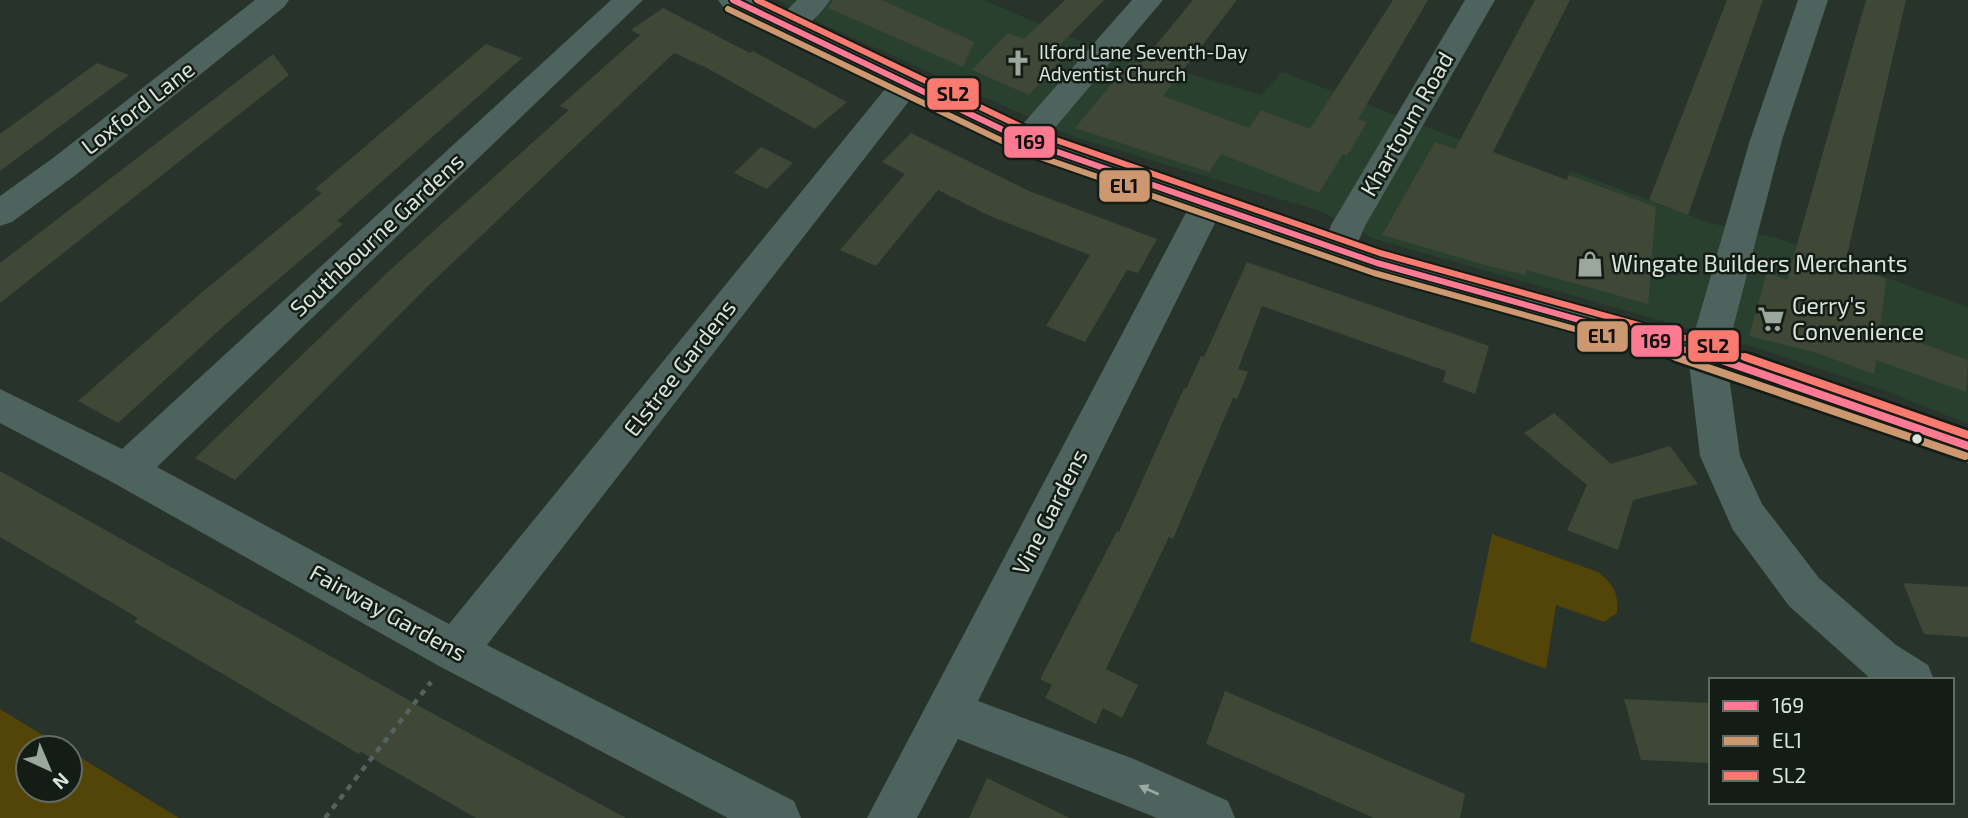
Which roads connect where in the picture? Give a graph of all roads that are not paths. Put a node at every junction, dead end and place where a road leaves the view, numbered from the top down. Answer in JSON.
{"nodes":[{"id":1,"x":272,"y":0,"type":"edge"},
{"id":2,"x":628,"y":0,"type":"edge"},
{"id":3,"x":733,"y":0,"type":"edge"},
{"id":4,"x":815,"y":0,"type":"edge"},
{"id":5,"x":1148,"y":0,"type":"edge"},
{"id":6,"x":1480,"y":0,"type":"edge"},
{"id":7,"x":1814,"y":0,"type":"edge"},
{"id":8,"x":786,"y":26,"type":"junction"},
{"id":9,"x":905,"y":85,"type":"junction"},
{"id":10,"x":1026,"y":141,"type":"junction"},
{"id":11,"x":1207,"y":205,"type":"junction"},
{"id":12,"x":0,"y":213,"type":"edge"},
{"id":13,"x":1339,"y":250,"type":"junction"},
{"id":14,"x":1707,"y":355,"type":"junction"},
{"id":15,"x":0,"y":405,"type":"edge"},
{"id":16,"x":1968,"y":446,"type":"edge"},
{"id":17,"x":125,"y":470,"type":"junction"},
{"id":18,"x":455,"y":651,"type":"junction"},
{"id":19,"x":1909,"y":678,"type":"edge"},
{"id":20,"x":948,"y":712,"type":"junction"},
{"id":21,"x":777,"y":818,"type":"edge"},
{"id":22,"x":891,"y":818,"type":"edge"},
{"id":23,"x":1211,"y":818,"type":"edge"}],
"edges":[{"from":1,"to":12,"type":"street","name":"Loxford Lane"},
{"from":2,"to":17,"type":"street","name":"Southbourne Gardens"},
{"from":3,"to":8,"type":"main road"},
{"from":4,"to":8,"type":"street"},
{"from":5,"to":10,"type":"street"},
{"from":6,"to":13,"type":"street","name":"Khartoum Road"},
{"from":7,"to":14,"type":"street"},
{"from":8,"to":9,"type":"main road"},
{"from":9,"to":10,"type":"main road"},
{"from":9,"to":18,"type":"street","name":"Elstree Gardens"},
{"from":10,"to":11,"type":"main road"},
{"from":11,"to":13,"type":"main road"},
{"from":11,"to":20,"type":"street","name":"Vine Gardens"},
{"from":13,"to":14,"type":"main road"},
{"from":14,"to":16,"type":"main road"},
{"from":14,"to":19,"type":"street"},
{"from":15,"to":17,"type":"street","name":"Fairway Gardens"},
{"from":17,"to":18,"type":"street","name":"Fairway Gardens"},
{"from":18,"to":21,"type":"street","name":"Fairway Gardens"},
{"from":20,"to":22,"type":"street","name":"Vine Gardens"},
{"from":23,"to":20,"type":"street","one_way":true}]}
